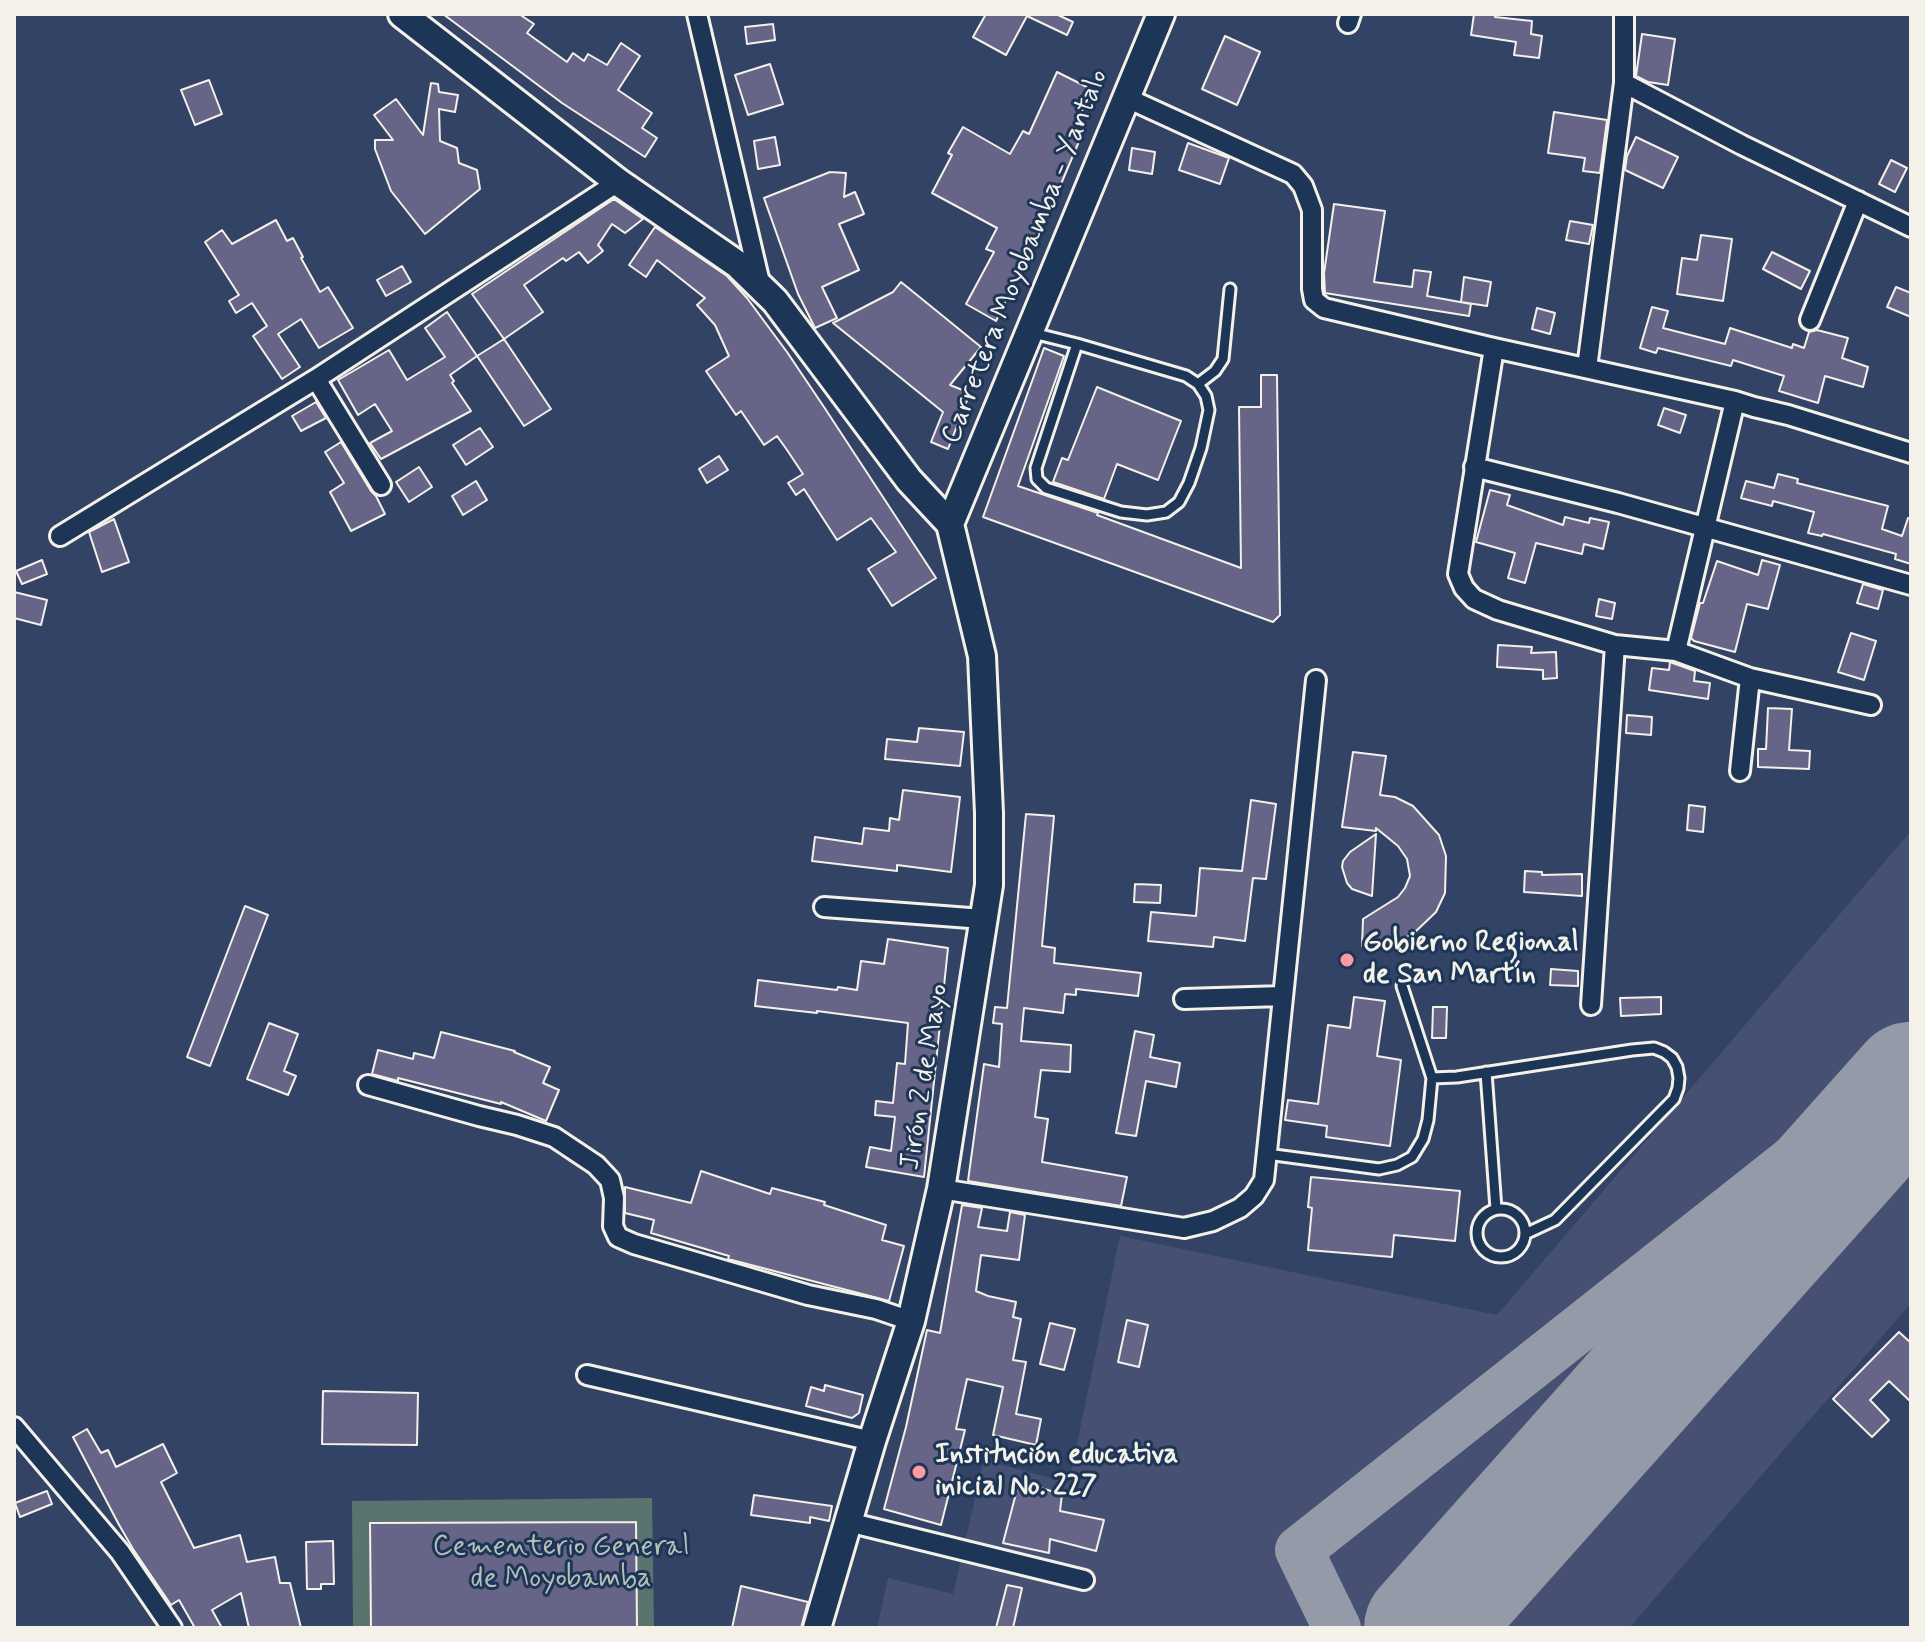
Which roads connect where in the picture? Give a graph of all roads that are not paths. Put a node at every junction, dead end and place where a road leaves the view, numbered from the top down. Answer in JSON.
{"nodes":[{"id":1,"x":402,"y":14,"type":"edge"},
{"id":2,"x":697,"y":14,"type":"edge"},
{"id":3,"x":1161,"y":14,"type":"edge"},
{"id":4,"x":1624,"y":14,"type":"edge"},
{"id":5,"x":1624,"y":83,"type":"junction"},
{"id":6,"x":1127,"y":98,"type":"junction"},
{"id":7,"x":618,"y":182,"type":"junction"},
{"id":8,"x":1858,"y":201,"type":"junction"},
{"id":9,"x":1911,"y":227,"type":"edge"},
{"id":10,"x":761,"y":287,"type":"junction"},
{"id":11,"x":1230,"y":289,"type":"dead end"},
{"id":12,"x":1810,"y":320,"type":"dead end"},
{"id":13,"x":1030,"y":332,"type":"junction"},
{"id":14,"x":1077,"y":344,"type":"junction"},
{"id":15,"x":1494,"y":348,"type":"junction"},
{"id":16,"x":1587,"y":368,"type":"junction"},
{"id":17,"x":316,"y":379,"type":"junction"},
{"id":18,"x":1198,"y":384,"type":"junction"},
{"id":19,"x":1735,"y":401,"type":"junction"},
{"id":20,"x":1911,"y":453,"type":"edge"},
{"id":21,"x":1474,"y":467,"type":"junction"},
{"id":22,"x":381,"y":485,"type":"dead end"},
{"id":23,"x":950,"y":524,"type":"junction"},
{"id":24,"x":1705,"y":528,"type":"junction"},
{"id":25,"x":60,"y":536,"type":"dead end"},
{"id":26,"x":1911,"y":585,"type":"edge"},
{"id":27,"x":1615,"y":645,"type":"junction"},
{"id":28,"x":1676,"y":651,"type":"junction"},
{"id":29,"x":1750,"y":678,"type":"junction"},
{"id":30,"x":1316,"y":680,"type":"dead end"},
{"id":31,"x":1871,"y":705,"type":"dead end"},
{"id":32,"x":1740,"y":771,"type":"dead end"},
{"id":33,"x":824,"y":907,"type":"dead end"},
{"id":34,"x":983,"y":919,"type":"junction"},
{"id":35,"x":1402,"y":986,"type":"dead end"},
{"id":36,"x":1283,"y":996,"type":"junction"},
{"id":37,"x":1184,"y":999,"type":"dead end"},
{"id":38,"x":1591,"y":1005,"type":"dead end"},
{"id":39,"x":1486,"y":1072,"type":"junction"},
{"id":40,"x":1432,"y":1078,"type":"junction"},
{"id":41,"x":368,"y":1085,"type":"dead end"},
{"id":42,"x":1267,"y":1154,"type":"junction"},
{"id":43,"x":941,"y":1189,"type":"junction"},
{"id":44,"x":1496,"y":1209,"type":"junction"},
{"id":45,"x":1525,"y":1234,"type":"junction"},
{"id":46,"x":911,"y":1321,"type":"junction"},
{"id":47,"x":587,"y":1375,"type":"dead end"},
{"id":48,"x":14,"y":1427,"type":"edge"},
{"id":49,"x":872,"y":1441,"type":"junction"},
{"id":50,"x":848,"y":1522,"type":"junction"},
{"id":51,"x":1084,"y":1580,"type":"dead end"},
{"id":52,"x":172,"y":1628,"type":"edge"},
{"id":53,"x":817,"y":1628,"type":"edge"}],
"edges":[{"from":1,"to":7,"type":"main road"},
{"from":2,"to":10,"type":"street"},
{"from":3,"to":6,"type":"main road","name":"Carretera Moyobamba - Yantalo"},
{"from":4,"to":5,"type":"street"},
{"from":5,"to":8,"type":"street"},
{"from":5,"to":16,"type":"street"},
{"from":6,"to":13,"type":"main road","name":"Carretera Moyobamba - Yantalo"},
{"from":6,"to":15,"type":"street"},
{"from":7,"to":10,"type":"main road"},
{"from":7,"to":17,"type":"street"},
{"from":8,"to":9,"type":"street"},
{"from":8,"to":12,"type":"street"},
{"from":10,"to":23,"type":"main road"},
{"from":11,"to":18,"type":"lane"},
{"from":13,"to":14,"type":"lane"},
{"from":13,"to":23,"type":"main road","name":"Carretera Moyobamba - Yantalo"},
{"from":14,"to":18,"type":"lane"},
{"from":14,"to":18,"type":"lane"},
{"from":15,"to":16,"type":"street"},
{"from":15,"to":21,"type":"street"},
{"from":16,"to":19,"type":"street"},
{"from":17,"to":22,"type":"street"},
{"from":17,"to":25,"type":"street"},
{"from":19,"to":20,"type":"street"},
{"from":19,"to":24,"type":"street"},
{"from":21,"to":24,"type":"street"},
{"from":21,"to":27,"type":"street"},
{"from":23,"to":34,"type":"main road","name":"Jirón 2 de Mayo"},
{"from":24,"to":26,"type":"street"},
{"from":24,"to":28,"type":"street"},
{"from":27,"to":28,"type":"street"},
{"from":27,"to":38,"type":"street"},
{"from":28,"to":29,"type":"street"},
{"from":29,"to":31,"type":"street"},
{"from":29,"to":32,"type":"street"},
{"from":30,"to":36,"type":"street"},
{"from":33,"to":34,"type":"street"},
{"from":34,"to":43,"type":"main road","name":"Jirón 2 de Mayo"},
{"from":35,"to":40,"type":"lane"},
{"from":36,"to":37,"type":"street"},
{"from":36,"to":42,"type":"street"},
{"from":39,"to":40,"type":"lane"},
{"from":39,"to":44,"type":"lane"},
{"from":39,"to":45,"type":"lane"},
{"from":40,"to":42,"type":"lane"},
{"from":41,"to":46,"type":"street"},
{"from":42,"to":43,"type":"street"},
{"from":43,"to":46,"type":"main road","name":"Jirón 2 de Mayo"},
{"from":44,"to":45,"type":"lane"},
{"from":44,"to":45,"type":"lane"},
{"from":46,"to":49,"type":"main road","name":"Jirón 2 de Mayo"},
{"from":47,"to":49,"type":"street"},
{"from":48,"to":52,"type":"street"},
{"from":49,"to":50,"type":"main road","name":"Jirón 2 de Mayo"},
{"from":50,"to":51,"type":"street"},
{"from":50,"to":53,"type":"main road","name":"Jirón 2 de Mayo"}]}
